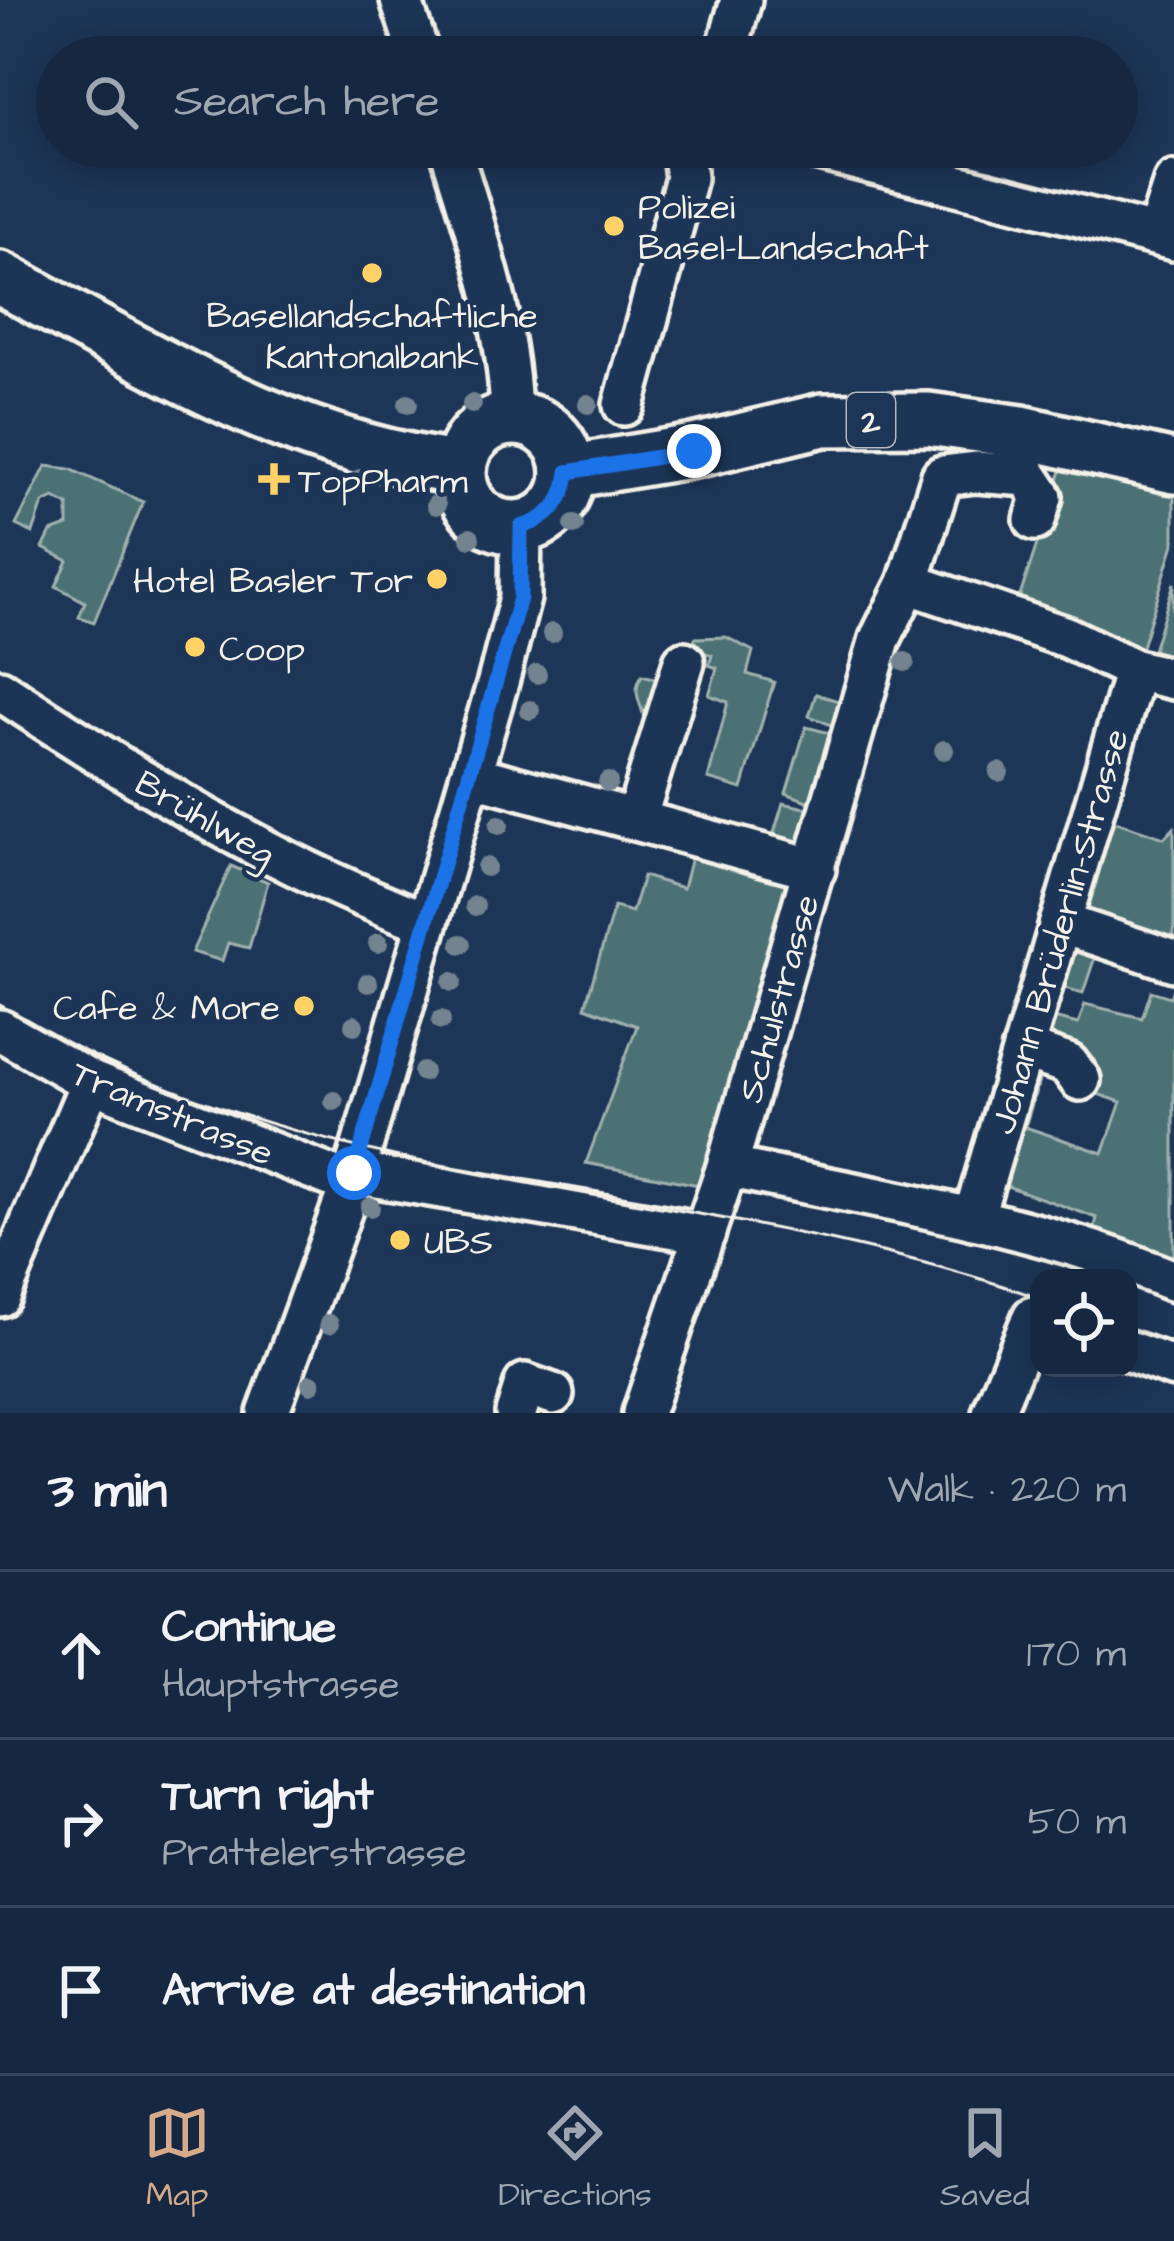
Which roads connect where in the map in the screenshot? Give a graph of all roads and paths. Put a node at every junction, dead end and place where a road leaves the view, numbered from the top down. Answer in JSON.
{"nodes":[{"id":1,"x":400,"y":0,"type":"edge"},
{"id":2,"x":741,"y":0,"type":"edge"},
{"id":3,"x":413,"y":36,"type":"edge"},
{"id":4,"x":731,"y":36,"type":"edge"},
{"id":5,"x":456,"y":168,"type":"edge"},
{"id":6,"x":685,"y":168,"type":"edge"},
{"id":7,"x":891,"y":168,"type":"edge"},
{"id":8,"x":1174,"y":182,"type":"edge"},
{"id":9,"x":1166,"y":237,"type":"edge"},
{"id":10,"x":0,"y":278,"type":"edge"},
{"id":11,"x":624,"y":405,"type":"dead end"},
{"id":12,"x":512,"y":419,"type":"junction"},
{"id":13,"x":1174,"y":466,"type":"edge"},
{"id":14,"x":460,"y":468,"type":"junction"},
{"id":15,"x":568,"y":472,"type":"junction"},
{"id":16,"x":1035,"y":520,"type":"dead end"},
{"id":17,"x":521,"y":527,"type":"junction"},
{"id":18,"x":908,"y":583,"type":"junction"},
{"id":19,"x":684,"y":662,"type":"dead end"},
{"id":20,"x":1155,"y":675,"type":"edge"},
{"id":21,"x":0,"y":690,"type":"edge"},
{"id":22,"x":471,"y":775,"type":"junction"},
{"id":23,"x":636,"y":820,"type":"junction"},
{"id":24,"x":814,"y":869,"type":"junction"},
{"id":25,"x":424,"y":921,"type":"junction"},
{"id":26,"x":1060,"y":923,"type":"junction"},
{"id":27,"x":1174,"y":961,"type":"edge"},
{"id":28,"x":0,"y":1030,"type":"edge"},
{"id":29,"x":1023,"y":1049,"type":"junction"},
{"id":30,"x":1080,"y":1080,"type":"dead end"},
{"id":31,"x":91,"y":1082,"type":"junction"},
{"id":32,"x":727,"y":1167,"type":"junction"},
{"id":33,"x":352,"y":1178,"type":"junction"},
{"id":34,"x":974,"y":1220,"type":"junction"},
{"id":35,"x":705,"y":1233,"type":"junction"},
{"id":36,"x":1174,"y":1280,"type":"edge"},
{"id":37,"x":0,"y":1296,"type":"edge"},
{"id":38,"x":1030,"y":1331,"type":"edge"},
{"id":39,"x":1138,"y":1354,"type":"edge"},
{"id":40,"x":1174,"y":1367,"type":"edge"},
{"id":41,"x":553,"y":1394,"type":"dead end"},
{"id":42,"x":268,"y":1413,"type":"edge"},
{"id":43,"x":516,"y":1413,"type":"edge"},
{"id":44,"x":644,"y":1413,"type":"edge"},
{"id":45,"x":993,"y":1413,"type":"edge"}],
"edges":[{"from":1,"to":3,"type":"street"},
{"from":2,"to":4,"type":"street"},
{"from":5,"to":12,"type":"street"},
{"from":6,"to":11,"type":"street"},
{"from":7,"to":9,"type":"street"},
{"from":8,"to":9,"type":"street"},
{"from":10,"to":14,"type":"main road"},
{"from":12,"to":14,"type":"main road"},
{"from":12,"to":15,"type":"main road"},
{"from":13,"to":15,"type":"main road","number":"2"},
{"from":14,"to":17,"type":"main road"},
{"from":15,"to":17,"type":"main road"},
{"from":16,"to":18,"type":"street","name":"Schulstrasse"},
{"from":17,"to":22,"type":"street"},
{"from":18,"to":20,"type":"street","name":"Johann Brüderlin-Strasse"},
{"from":18,"to":24,"type":"street","name":"Schulstrasse"},
{"from":19,"to":23,"type":"street"},
{"from":20,"to":26,"type":"street","name":"Johann Brüderlin-Strasse"},
{"from":21,"to":25,"type":"street","name":"Brühlweg"},
{"from":22,"to":23,"type":"street"},
{"from":22,"to":25,"type":"street"},
{"from":23,"to":24,"type":"street"},
{"from":24,"to":32,"type":"street","name":"Schulstrasse"},
{"from":25,"to":33,"type":"street"},
{"from":26,"to":27,"type":"street"},
{"from":26,"to":29,"type":"street","name":"Johann Brüderlin-Strasse"},
{"from":28,"to":31,"type":"street","name":"Tramstrasse"},
{"from":29,"to":30,"type":"street"},
{"from":29,"to":34,"type":"street","name":"Johann Brüderlin-Strasse"},
{"from":31,"to":33,"type":"street","name":"Tramstrasse"},
{"from":31,"to":37,"type":"street"},
{"from":32,"to":34,"type":"street"},
{"from":32,"to":35,"type":"street","name":"Schulstrasse"},
{"from":33,"to":35,"type":"street","name":"Tramstrasse"},
{"from":33,"to":42,"type":"street"},
{"from":34,"to":36,"type":"street"},
{"from":35,"to":44,"type":"street","name":"Schulstrasse"},
{"from":38,"to":45,"type":"street"},
{"from":39,"to":40,"type":"street"},
{"from":41,"to":43,"type":"street"}]}
